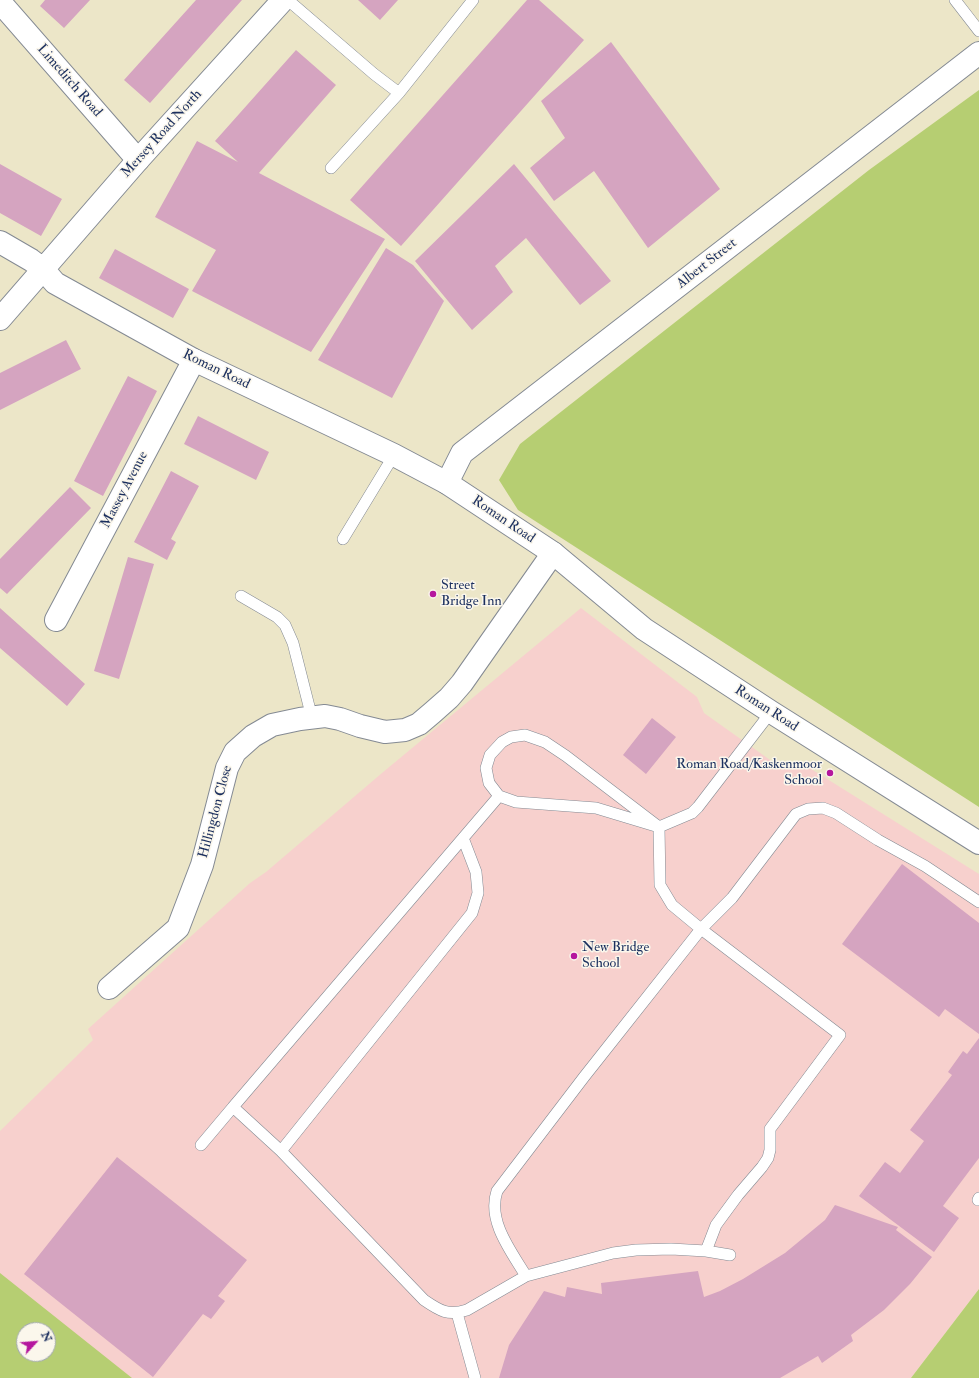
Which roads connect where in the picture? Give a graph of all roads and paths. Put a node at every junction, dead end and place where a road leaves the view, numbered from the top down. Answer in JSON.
{"nodes":[{"id":1,"x":283,"y":0,"type":"edge"},
{"id":2,"x":288,"y":0,"type":"edge"},
{"id":3,"x":473,"y":0,"type":"edge"},
{"id":4,"x":955,"y":0,"type":"edge"},
{"id":5,"x":0,"y":2,"type":"edge"},
{"id":6,"x":979,"y":31,"type":"edge"},
{"id":7,"x":979,"y":53,"type":"edge"},
{"id":8,"x":399,"y":93,"type":"junction"},
{"id":9,"x":138,"y":160,"type":"junction"},
{"id":10,"x":331,"y":168,"type":"dead end"},
{"id":11,"x":0,"y":242,"type":"edge"},
{"id":12,"x":43,"y":269,"type":"junction"},
{"id":13,"x":0,"y":319,"type":"edge"},
{"id":14,"x":194,"y":360,"type":"junction"},
{"id":15,"x":394,"y":455,"type":"junction"},
{"id":16,"x":447,"y":483,"type":"junction"},
{"id":17,"x":343,"y":539,"type":"dead end"},
{"id":18,"x":553,"y":554,"type":"junction"},
{"id":19,"x":241,"y":596,"type":"dead end"},
{"id":20,"x":56,"y":620,"type":"dead end"},
{"id":21,"x":771,"y":712,"type":"junction"},
{"id":22,"x":312,"y":718,"type":"junction"},
{"id":23,"x":499,"y":796,"type":"junction"},
{"id":24,"x":659,"y":827,"type":"junction"},
{"id":25,"x":463,"y":838,"type":"junction"},
{"id":26,"x":979,"y":843,"type":"edge"},
{"id":27,"x":979,"y":902,"type":"edge"},
{"id":28,"x":701,"y":929,"type":"junction"},
{"id":29,"x":108,"y":988,"type":"dead end"},
{"id":30,"x":233,"y":1107,"type":"junction"},
{"id":31,"x":201,"y":1145,"type":"dead end"},
{"id":32,"x":281,"y":1151,"type":"junction"},
{"id":33,"x":706,"y":1251,"type":"junction"},
{"id":34,"x":730,"y":1255,"type":"dead end"},
{"id":35,"x":526,"y":1276,"type":"junction"},
{"id":36,"x":457,"y":1313,"type":"junction"},
{"id":37,"x":475,"y":1378,"type":"edge"}],
"edges":[{"from":1,"to":9,"type":"street","name":"Mersey Road North"},
{"from":2,"to":8,"type":"lane"},
{"from":3,"to":8,"type":"lane"},
{"from":4,"to":6,"type":"lane"},
{"from":5,"to":9,"type":"street","name":"Limeditch Road"},
{"from":7,"to":16,"type":"street","name":"Albert Street"},
{"from":8,"to":10,"type":"lane"},
{"from":9,"to":12,"type":"street","name":"Mersey Road North"},
{"from":11,"to":12,"type":"street","name":"Roman Road"},
{"from":12,"to":13,"type":"street","name":"Mersey Road North"},
{"from":12,"to":14,"type":"street","name":"Roman Road"},
{"from":14,"to":15,"type":"street","name":"Roman Road"},
{"from":14,"to":20,"type":"street","name":"Massey Avenue"},
{"from":15,"to":16,"type":"street","name":"Roman Road"},
{"from":15,"to":17,"type":"lane"},
{"from":16,"to":18,"type":"street","name":"Roman Road"},
{"from":18,"to":21,"type":"street","name":"Roman Road"},
{"from":18,"to":22,"type":"street","name":"Hillingdon Close"},
{"from":19,"to":22,"type":"lane"},
{"from":21,"to":24,"type":"lane"},
{"from":21,"to":26,"type":"street","name":"Roman Road"},
{"from":22,"to":29,"type":"street","name":"Hillingdon Close"},
{"from":23,"to":24,"type":"lane"},
{"from":23,"to":24,"type":"lane"},
{"from":23,"to":25,"type":"lane"},
{"from":24,"to":28,"type":"lane"},
{"from":25,"to":30,"type":"lane"},
{"from":25,"to":32,"type":"lane"},
{"from":27,"to":28,"type":"lane"},
{"from":28,"to":33,"type":"lane"},
{"from":28,"to":35,"type":"lane"},
{"from":30,"to":31,"type":"lane"},
{"from":30,"to":32,"type":"lane"},
{"from":32,"to":36,"type":"lane"},
{"from":33,"to":34,"type":"lane"},
{"from":33,"to":35,"type":"lane"},
{"from":35,"to":36,"type":"lane"},
{"from":36,"to":37,"type":"lane"}]}
